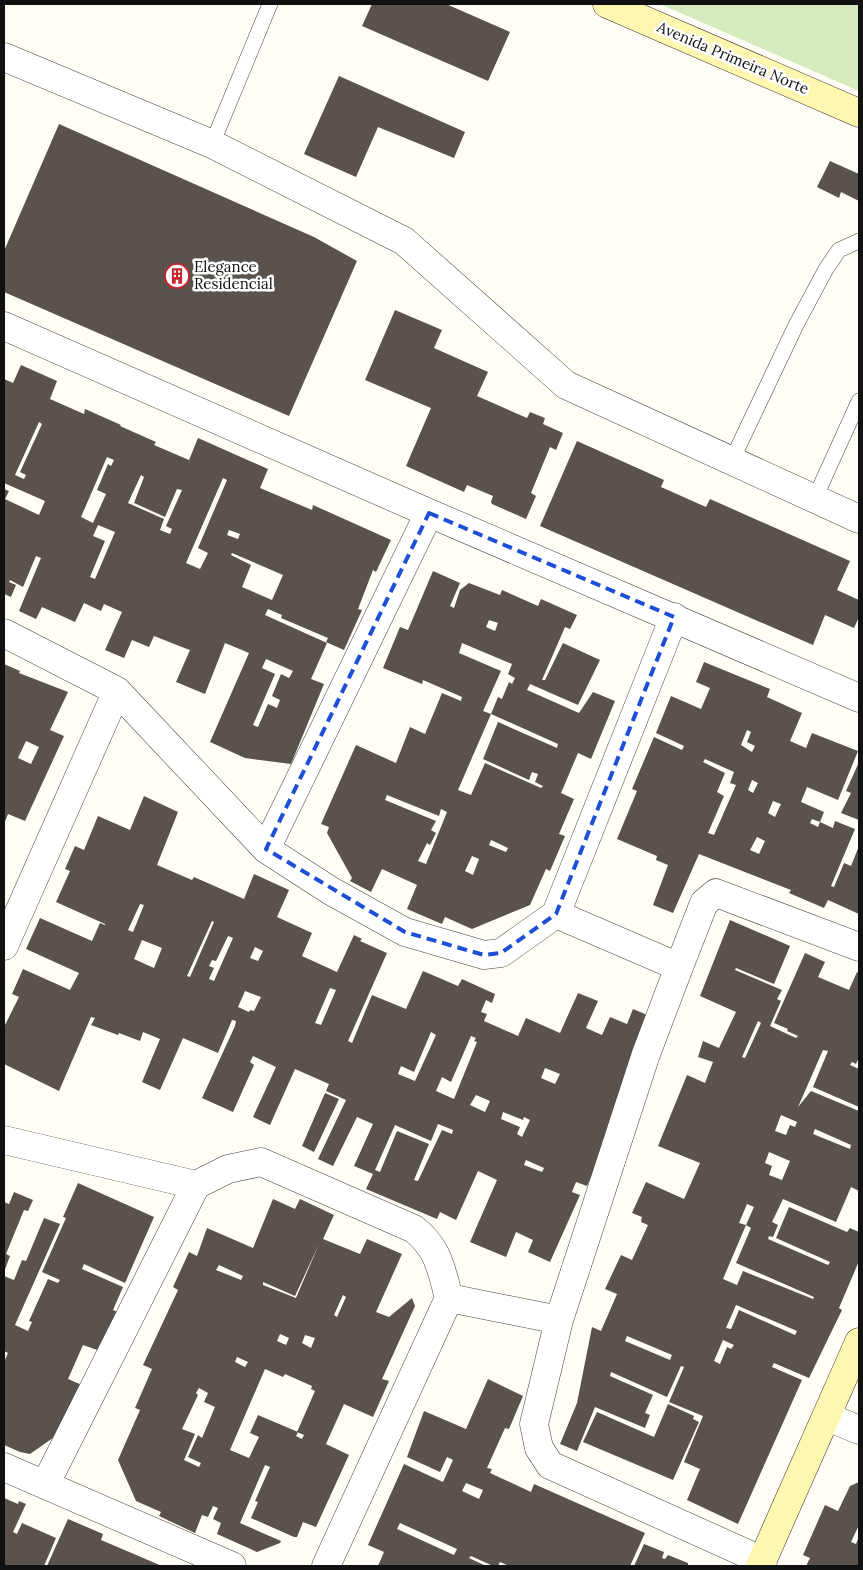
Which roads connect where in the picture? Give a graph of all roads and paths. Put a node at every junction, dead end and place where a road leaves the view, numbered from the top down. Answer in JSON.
{"nodes":[{"id":1,"x":270,"y":4,"type":"edge"},
{"id":2,"x":607,"y":4,"type":"edge"},
{"id":3,"x":644,"y":12,"type":"edge"},
{"id":4,"x":4,"y":57,"type":"edge"},
{"id":5,"x":859,"y":113,"type":"edge"},
{"id":6,"x":212,"y":144,"type":"junction"},
{"id":7,"x":859,"y":241,"type":"edge"},
{"id":8,"x":4,"y":326,"type":"edge"},
{"id":9,"x":859,"y":402,"type":"edge"},
{"id":10,"x":732,"y":460,"type":"junction"},
{"id":11,"x":815,"y":498,"type":"junction"},
{"id":12,"x":429,"y":513,"type":"junction"},
{"id":13,"x":859,"y":519,"type":"edge"},
{"id":14,"x":674,"y":617,"type":"junction"},
{"id":15,"x":4,"y":633,"type":"edge"},
{"id":16,"x":117,"y":691,"type":"junction"},
{"id":17,"x":859,"y":698,"type":"edge"},
{"id":18,"x":266,"y":849,"type":"junction"},
{"id":19,"x":556,"y":914,"type":"junction"},
{"id":20,"x":4,"y":946,"type":"edge"},
{"id":21,"x":859,"y":947,"type":"edge"},
{"id":22,"x":678,"y":967,"type":"junction"},
{"id":23,"x":4,"y":1140,"type":"edge"},
{"id":24,"x":196,"y":1185,"type":"junction"},
{"id":25,"x":449,"y":1298,"type":"junction"},
{"id":26,"x":560,"y":1320,"type":"junction"},
{"id":27,"x":859,"y":1342,"type":"edge"},
{"id":28,"x":828,"y":1417,"type":"junction"},
{"id":29,"x":859,"y":1430,"type":"edge"},
{"id":30,"x":4,"y":1467,"type":"edge"},
{"id":31,"x":45,"y":1485,"type":"junction"},
{"id":32,"x":762,"y":1564,"type":"edge"},
{"id":33,"x":232,"y":1566,"type":"edge"},
{"id":34,"x":326,"y":1566,"type":"edge"}],
"edges":[{"from":1,"to":6,"type":"lane"},
{"from":2,"to":3,"type":"main road","name":"Avenida Primeira Norte"},
{"from":3,"to":5,"type":"main road","name":"Avenida Primeira Norte"},
{"from":4,"to":6,"type":"street"},
{"from":6,"to":10,"type":"street"},
{"from":7,"to":10,"type":"lane"},
{"from":8,"to":12,"type":"street"},
{"from":9,"to":11,"type":"lane"},
{"from":10,"to":11,"type":"street"},
{"from":11,"to":13,"type":"street"},
{"from":12,"to":14,"type":"street"},
{"from":12,"to":18,"type":"street"},
{"from":14,"to":17,"type":"street"},
{"from":14,"to":19,"type":"street"},
{"from":15,"to":16,"type":"street"},
{"from":16,"to":18,"type":"street"},
{"from":16,"to":20,"type":"street"},
{"from":18,"to":19,"type":"street"},
{"from":19,"to":22,"type":"street"},
{"from":21,"to":22,"type":"street"},
{"from":22,"to":26,"type":"street"},
{"from":23,"to":24,"type":"street"},
{"from":24,"to":25,"type":"street"},
{"from":24,"to":31,"type":"street"},
{"from":25,"to":26,"type":"street"},
{"from":25,"to":34,"type":"street"},
{"from":26,"to":32,"type":"street"},
{"from":27,"to":28,"type":"main road"},
{"from":28,"to":29,"type":"street"},
{"from":28,"to":32,"type":"main road"},
{"from":30,"to":31,"type":"street"},
{"from":31,"to":33,"type":"street"}]}
